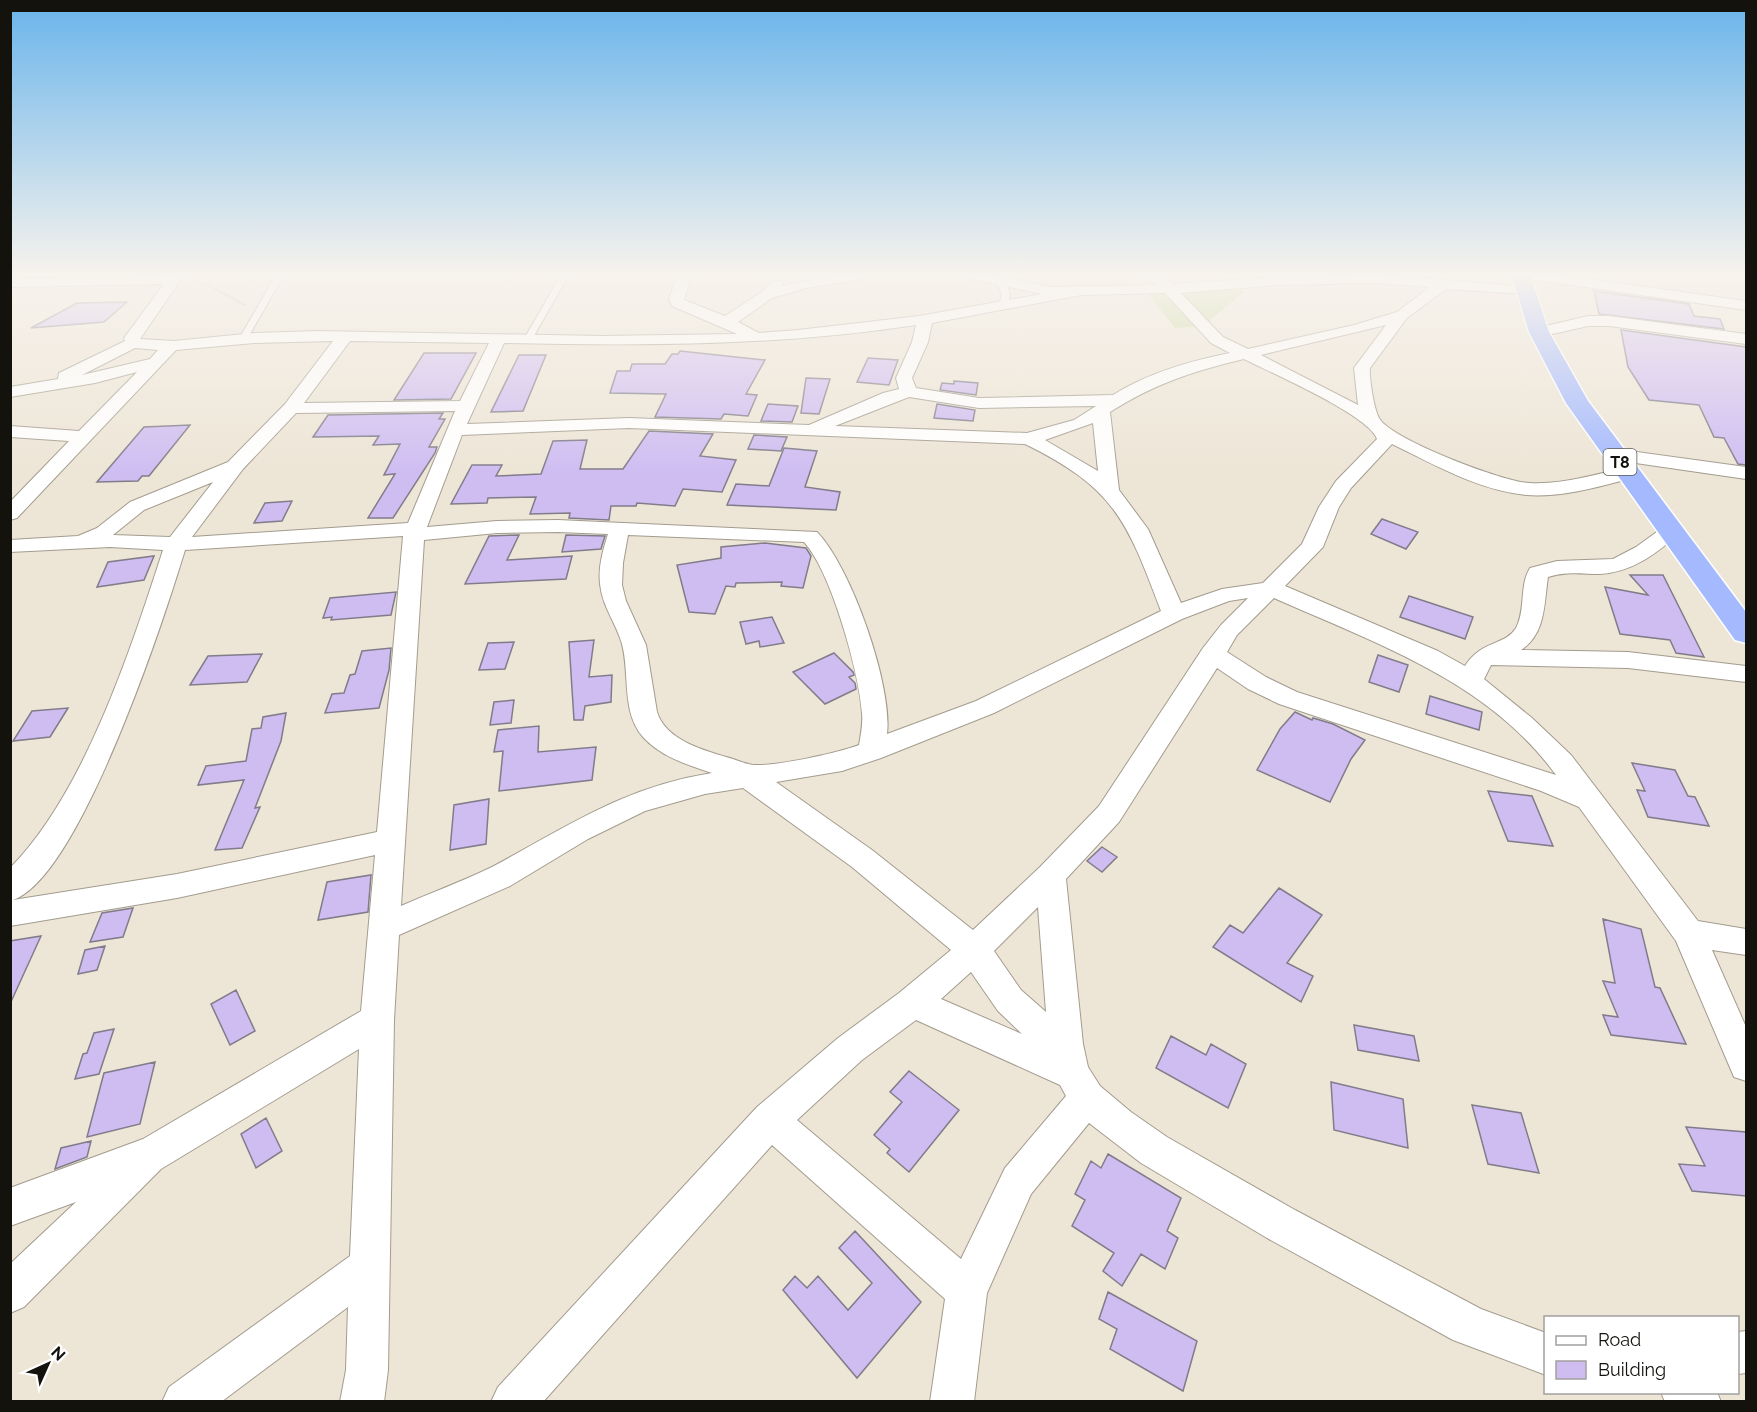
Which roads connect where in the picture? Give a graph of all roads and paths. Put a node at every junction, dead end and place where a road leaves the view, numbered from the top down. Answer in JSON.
{"nodes":[{"id":1,"x":221,"y":341,"type":"edge"},
{"id":2,"x":341,"y":341,"type":"edge"},
{"id":3,"x":513,"y":341,"type":"edge"},
{"id":4,"x":921,"y":341,"type":"edge"},
{"id":5,"x":1221,"y":341,"type":"edge"},
{"id":6,"x":1300,"y":341,"type":"edge"},
{"id":7,"x":1382,"y":341,"type":"edge"},
{"id":8,"x":1544,"y":341,"type":"edge"},
{"id":9,"x":133,"y":343,"type":"joint"},
{"id":10,"x":172,"y":345,"type":"junction"},
{"id":11,"x":1241,"y":353,"type":"junction"},
{"id":12,"x":156,"y":362,"type":"junction"},
{"id":13,"x":55,"y":383,"type":"junction"},
{"id":14,"x":10,"y":392,"type":"edge"},
{"id":15,"x":909,"y":392,"type":"junction"},
{"id":16,"x":1108,"y":405,"type":"junction"},
{"id":17,"x":291,"y":408,"type":"junction"},
{"id":18,"x":460,"y":418,"type":"junction"},
{"id":19,"x":1378,"y":427,"type":"junction"},
{"id":20,"x":810,"y":430,"type":"junction"},
{"id":21,"x":10,"y":431,"type":"edge"},
{"id":22,"x":83,"y":437,"type":"junction"},
{"id":23,"x":1028,"y":439,"type":"junction"},
{"id":24,"x":1622,"y":464,"type":"junction"},
{"id":25,"x":236,"y":465,"type":"junction"},
{"id":26,"x":1746,"y":473,"type":"edge"},
{"id":27,"x":1110,"y":489,"type":"junction"},
{"id":28,"x":10,"y":514,"type":"edge"},
{"id":29,"x":620,"y":527,"type":"junction"},
{"id":30,"x":1672,"y":530,"type":"junction"},
{"id":31,"x":415,"y":532,"type":"junction"},
{"id":32,"x":83,"y":542,"type":"junction"},
{"id":33,"x":176,"y":544,"type":"junction"},
{"id":34,"x":10,"y":546,"type":"edge"},
{"id":35,"x":1272,"y":589,"type":"junction"},
{"id":36,"x":1174,"y":614,"type":"junction"},
{"id":37,"x":1746,"y":633,"type":"edge"},
{"id":38,"x":1212,"y":654,"type":"junction"},
{"id":39,"x":1477,"y":669,"type":"junction"},
{"id":40,"x":1746,"y":674,"type":"edge"},
{"id":41,"x":872,"y":751,"type":"junction"},
{"id":42,"x":750,"y":777,"type":"junction"},
{"id":43,"x":1592,"y":800,"type":"junction"},
{"id":44,"x":392,"y":840,"type":"junction"},
{"id":45,"x":1052,"y":876,"type":"junction"},
{"id":46,"x":10,"y":888,"type":"edge"},
{"id":47,"x":10,"y":913,"type":"edge"},
{"id":48,"x":385,"y":927,"type":"junction"},
{"id":49,"x":1689,"y":933,"type":"junction"},
{"id":50,"x":1746,"y":942,"type":"edge"},
{"id":51,"x":974,"y":951,"type":"junction"},
{"id":52,"x":913,"y":1002,"type":"junction"},
{"id":53,"x":376,"y":1020,"type":"junction"},
{"id":54,"x":1746,"y":1065,"type":"edge"},
{"id":55,"x":1075,"y":1072,"type":"junction"},
{"id":56,"x":770,"y":1120,"type":"junction"},
{"id":57,"x":153,"y":1154,"type":"junction"},
{"id":58,"x":10,"y":1207,"type":"edge"},
{"id":59,"x":370,"y":1266,"type":"junction"},
{"id":60,"x":967,"y":1291,"type":"junction"},
{"id":61,"x":10,"y":1293,"type":"edge"},
{"id":62,"x":1544,"y":1354,"type":"edge"},
{"id":63,"x":184,"y":1401,"type":"edge"},
{"id":64,"x":362,"y":1401,"type":"edge"},
{"id":65,"x":513,"y":1401,"type":"edge"},
{"id":66,"x":952,"y":1401,"type":"edge"}],
"edges":[{"from":1,"to":10,"type":"street"},
{"from":2,"to":17,"type":"street"},
{"from":3,"to":18,"type":"street"},
{"from":4,"to":15,"type":"street"},
{"from":5,"to":11,"type":"street"},
{"from":6,"to":11,"type":"street"},
{"from":7,"to":19,"type":"street"},
{"from":8,"to":24,"type":"highway","number":"T8"},
{"from":9,"to":10,"type":"street"},
{"from":9,"to":13,"type":"street"},
{"from":10,"to":12,"type":"street"},
{"from":11,"to":16,"type":"street"},
{"from":11,"to":19,"type":"street"},
{"from":12,"to":13,"type":"street"},
{"from":12,"to":22,"type":"street"},
{"from":13,"to":14,"type":"street"},
{"from":15,"to":16,"type":"street"},
{"from":15,"to":20,"type":"street"},
{"from":16,"to":23,"type":"street"},
{"from":16,"to":27,"type":"street"},
{"from":17,"to":18,"type":"street"},
{"from":17,"to":25,"type":"street"},
{"from":18,"to":20,"type":"street"},
{"from":18,"to":31,"type":"street"},
{"from":19,"to":24,"type":"street"},
{"from":19,"to":35,"type":"street"},
{"from":20,"to":23,"type":"street"},
{"from":21,"to":22,"type":"street"},
{"from":22,"to":28,"type":"street"},
{"from":23,"to":27,"type":"street"},
{"from":24,"to":26,"type":"street"},
{"from":24,"to":30,"type":"highway","number":"T8"},
{"from":25,"to":32,"type":"street"},
{"from":25,"to":33,"type":"street"},
{"from":27,"to":36,"type":"street"},
{"from":29,"to":31,"type":"street"},
{"from":29,"to":41,"type":"street"},
{"from":29,"to":42,"type":"street"},
{"from":30,"to":37,"type":"highway","number":"T8"},
{"from":30,"to":39,"type":"street"},
{"from":31,"to":33,"type":"street"},
{"from":31,"to":44,"type":"street"},
{"from":32,"to":33,"type":"street"},
{"from":32,"to":34,"type":"street"},
{"from":33,"to":46,"type":"street"},
{"from":35,"to":36,"type":"street"},
{"from":35,"to":38,"type":"street"},
{"from":35,"to":39,"type":"street"},
{"from":36,"to":41,"type":"street"},
{"from":38,"to":43,"type":"street"},
{"from":38,"to":45,"type":"street"},
{"from":39,"to":40,"type":"street"},
{"from":39,"to":43,"type":"street"},
{"from":41,"to":42,"type":"street"},
{"from":42,"to":48,"type":"street"},
{"from":42,"to":51,"type":"street"},
{"from":43,"to":49,"type":"street"},
{"from":44,"to":47,"type":"street"},
{"from":44,"to":48,"type":"street"},
{"from":45,"to":51,"type":"street"},
{"from":45,"to":55,"type":"street"},
{"from":48,"to":53,"type":"street"},
{"from":49,"to":50,"type":"street"},
{"from":49,"to":54,"type":"street"},
{"from":51,"to":52,"type":"street"},
{"from":51,"to":55,"type":"street"},
{"from":52,"to":55,"type":"street"},
{"from":52,"to":56,"type":"street"},
{"from":53,"to":57,"type":"street"},
{"from":53,"to":59,"type":"street"},
{"from":55,"to":60,"type":"street"},
{"from":55,"to":62,"type":"street"},
{"from":56,"to":60,"type":"street"},
{"from":56,"to":65,"type":"street"},
{"from":57,"to":58,"type":"street"},
{"from":57,"to":61,"type":"street"},
{"from":59,"to":63,"type":"street"},
{"from":59,"to":64,"type":"street"},
{"from":60,"to":66,"type":"street"}]}
